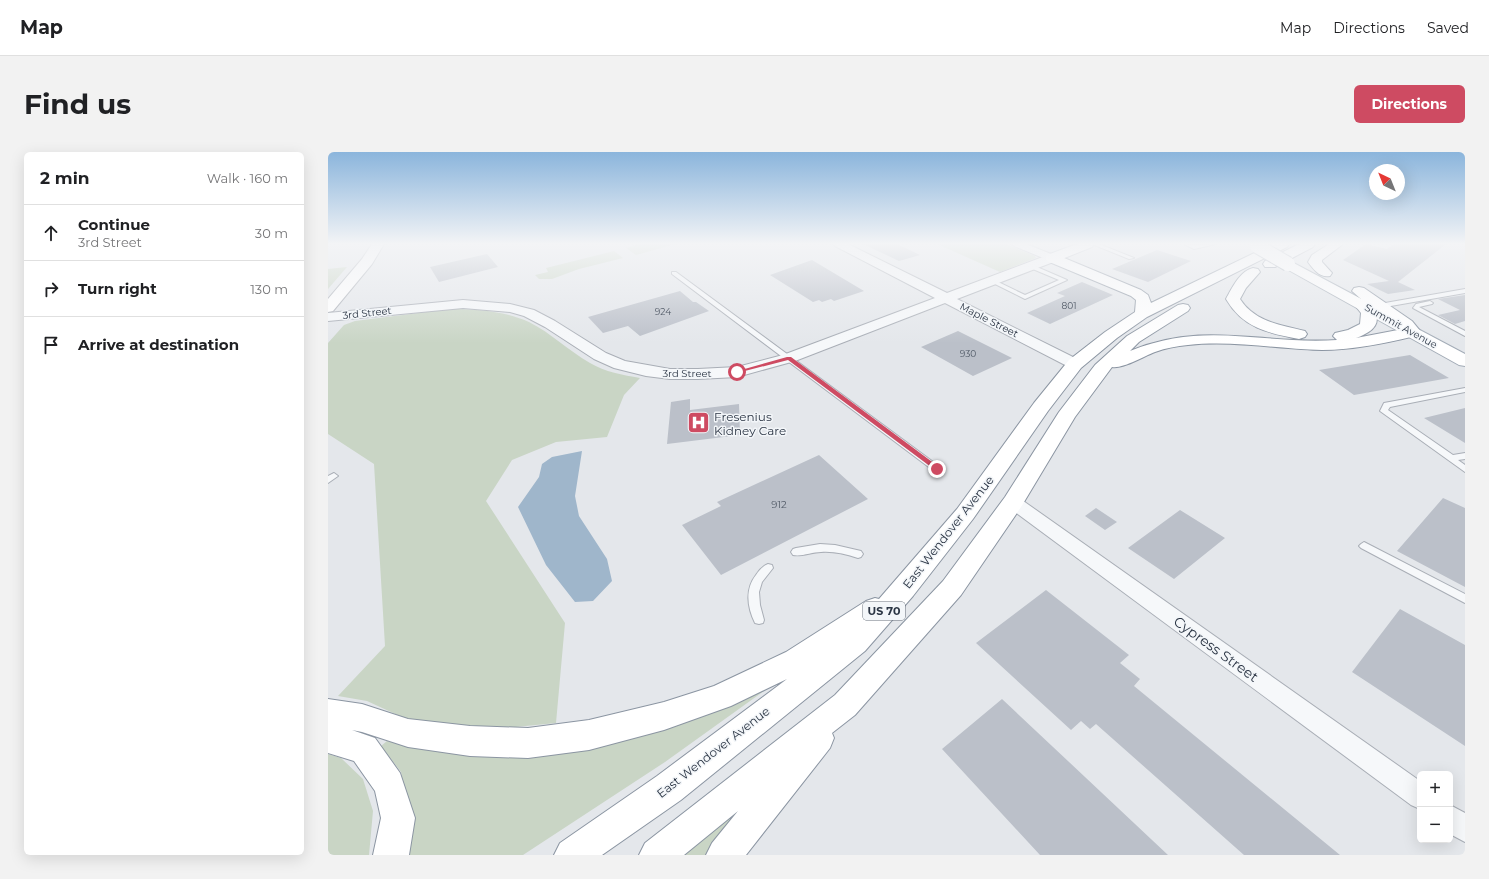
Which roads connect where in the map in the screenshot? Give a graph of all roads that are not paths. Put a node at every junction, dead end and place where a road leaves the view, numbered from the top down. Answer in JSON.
{"nodes":[{"id":1,"x":354,"y":277,"type":"edge"},
{"id":2,"x":679,"y":277,"type":"edge"},
{"id":3,"x":903,"y":277,"type":"edge"},
{"id":4,"x":1003,"y":277,"type":"edge"},
{"id":5,"x":1056,"y":277,"type":"edge"},
{"id":6,"x":1099,"y":277,"type":"edge"},
{"id":7,"x":1215,"y":277,"type":"edge"},
{"id":8,"x":1244,"y":277,"type":"edge"},
{"id":9,"x":1249,"y":277,"type":"edge"},
{"id":10,"x":1321,"y":277,"type":"edge"},
{"id":11,"x":1330,"y":277,"type":"edge"},
{"id":12,"x":1104,"y":279,"type":"junction"},
{"id":13,"x":1208,"y":280,"type":"junction"},
{"id":14,"x":992,"y":281,"type":"junction"},
{"id":15,"x":1150,"y":288,"type":"dead end"},
{"id":16,"x":1165,"y":288,"type":"dead end"},
{"id":17,"x":1465,"y":291,"type":"edge"},
{"id":18,"x":1359,"y":297,"type":"junction"},
{"id":19,"x":946,"y":299,"type":"junction"},
{"id":20,"x":1430,"y":303,"type":"dead end"},
{"id":21,"x":1385,"y":304,"type":"junction"},
{"id":22,"x":328,"y":308,"type":"edge"},
{"id":23,"x":1142,"y":314,"type":"junction"},
{"id":24,"x":328,"y":317,"type":"edge"},
{"id":25,"x":1413,"y":332,"type":"junction"},
{"id":26,"x":1465,"y":334,"type":"edge"},
{"id":27,"x":1465,"y":346,"type":"edge"},
{"id":28,"x":789,"y":358,"type":"junction"},
{"id":29,"x":1465,"y":361,"type":"edge"},
{"id":30,"x":1075,"y":364,"type":"junction"},
{"id":31,"x":1101,"y":369,"type":"junction"},
{"id":32,"x":1465,"y":390,"type":"edge"},
{"id":33,"x":1082,"y":394,"type":"junction"},
{"id":34,"x":1465,"y":456,"type":"edge"},
{"id":35,"x":1451,"y":458,"type":"junction"},
{"id":36,"x":937,"y":469,"type":"dead end"},
{"id":37,"x":1465,"y":469,"type":"edge"},
{"id":38,"x":1013,"y":502,"type":"junction"},
{"id":39,"x":1364,"y":546,"type":"dead end"},
{"id":40,"x":796,"y":552,"type":"dead end"},
{"id":41,"x":858,"y":554,"type":"dead end"},
{"id":42,"x":768,"y":568,"type":"dead end"},
{"id":43,"x":904,"y":589,"type":"junction"},
{"id":44,"x":1465,"y":600,"type":"edge"},
{"id":45,"x":759,"y":620,"type":"dead end"},
{"id":46,"x":845,"y":705,"type":"junction"},
{"id":47,"x":328,"y":713,"type":"edge"},
{"id":48,"x":328,"y":738,"type":"edge"},
{"id":49,"x":1417,"y":794,"type":"edge"},
{"id":50,"x":1453,"y":820,"type":"edge"},
{"id":51,"x":1465,"y":829,"type":"edge"},
{"id":52,"x":391,"y":855,"type":"edge"},
{"id":53,"x":572,"y":855,"type":"edge"},
{"id":54,"x":657,"y":855,"type":"edge"},
{"id":55,"x":724,"y":855,"type":"edge"}],
"edges":[{"from":1,"to":22,"type":"main road"},
{"from":2,"to":28,"type":"lane"},
{"from":3,"to":19,"type":"street","name":"Maple Street"},
{"from":4,"to":14,"type":"street","name":"3rd Street"},
{"from":5,"to":14,"type":"lane"},
{"from":6,"to":12,"type":"main road"},
{"from":7,"to":13,"type":"main road","name":"East Wendover Avenue","number":"US 70"},
{"from":8,"to":31,"type":"main road","number":"US 70"},
{"from":9,"to":18,"type":"main road"},
{"from":10,"to":18,"type":"main road","name":"Summit Avenue"},
{"from":11,"to":18,"type":"main road","name":"Summit Avenue"},
{"from":12,"to":15,"type":"main road"},
{"from":12,"to":23,"type":"main road"},
{"from":13,"to":16,"type":"main road"},
{"from":13,"to":23,"type":"main road","name":"East Wendover Avenue","number":"US 70"},
{"from":14,"to":19,"type":"street","name":"3rd Street"},
{"from":17,"to":21,"type":"lane"},
{"from":18,"to":21,"type":"main road","name":"Summit Avenue"},
{"from":18,"to":25,"type":"main road","name":"Summit Avenue"},
{"from":19,"to":28,"type":"street","name":"3rd Street"},
{"from":19,"to":30,"type":"street","name":"Maple Street"},
{"from":20,"to":26,"type":"lane"},
{"from":21,"to":27,"type":"main road","name":"Summit Avenue"},
{"from":23,"to":30,"type":"main road","name":"East Wendover Avenue","number":"US 70"},
{"from":24,"to":28,"type":"street","name":"3rd Street"},
{"from":25,"to":29,"type":"main road","name":"Summit Avenue"},
{"from":25,"to":31,"type":"main road"},
{"from":28,"to":36,"type":"lane"},
{"from":30,"to":33,"type":"main road"},
{"from":30,"to":43,"type":"main road","name":"East Wendover Avenue","number":"US 70"},
{"from":31,"to":33,"type":"main road","number":"US 70"},
{"from":32,"to":35,"type":"lane"},
{"from":33,"to":38,"type":"main road","number":"US 70"},
{"from":34,"to":35,"type":"lane"},
{"from":35,"to":37,"type":"lane"},
{"from":38,"to":46,"type":"main road","number":"US 70"},
{"from":38,"to":49,"type":"street","name":"Cypress Street"},
{"from":39,"to":44,"type":"lane"},
{"from":40,"to":41,"type":"lane"},
{"from":42,"to":45,"type":"lane"},
{"from":43,"to":47,"type":"main road"},
{"from":43,"to":53,"type":"main road","name":"East Wendover Avenue","number":"US 70"},
{"from":46,"to":54,"type":"main road","number":"US 70"},
{"from":46,"to":55,"type":"main road"},
{"from":48,"to":52,"type":"main road"},
{"from":50,"to":51,"type":"street"}]}
